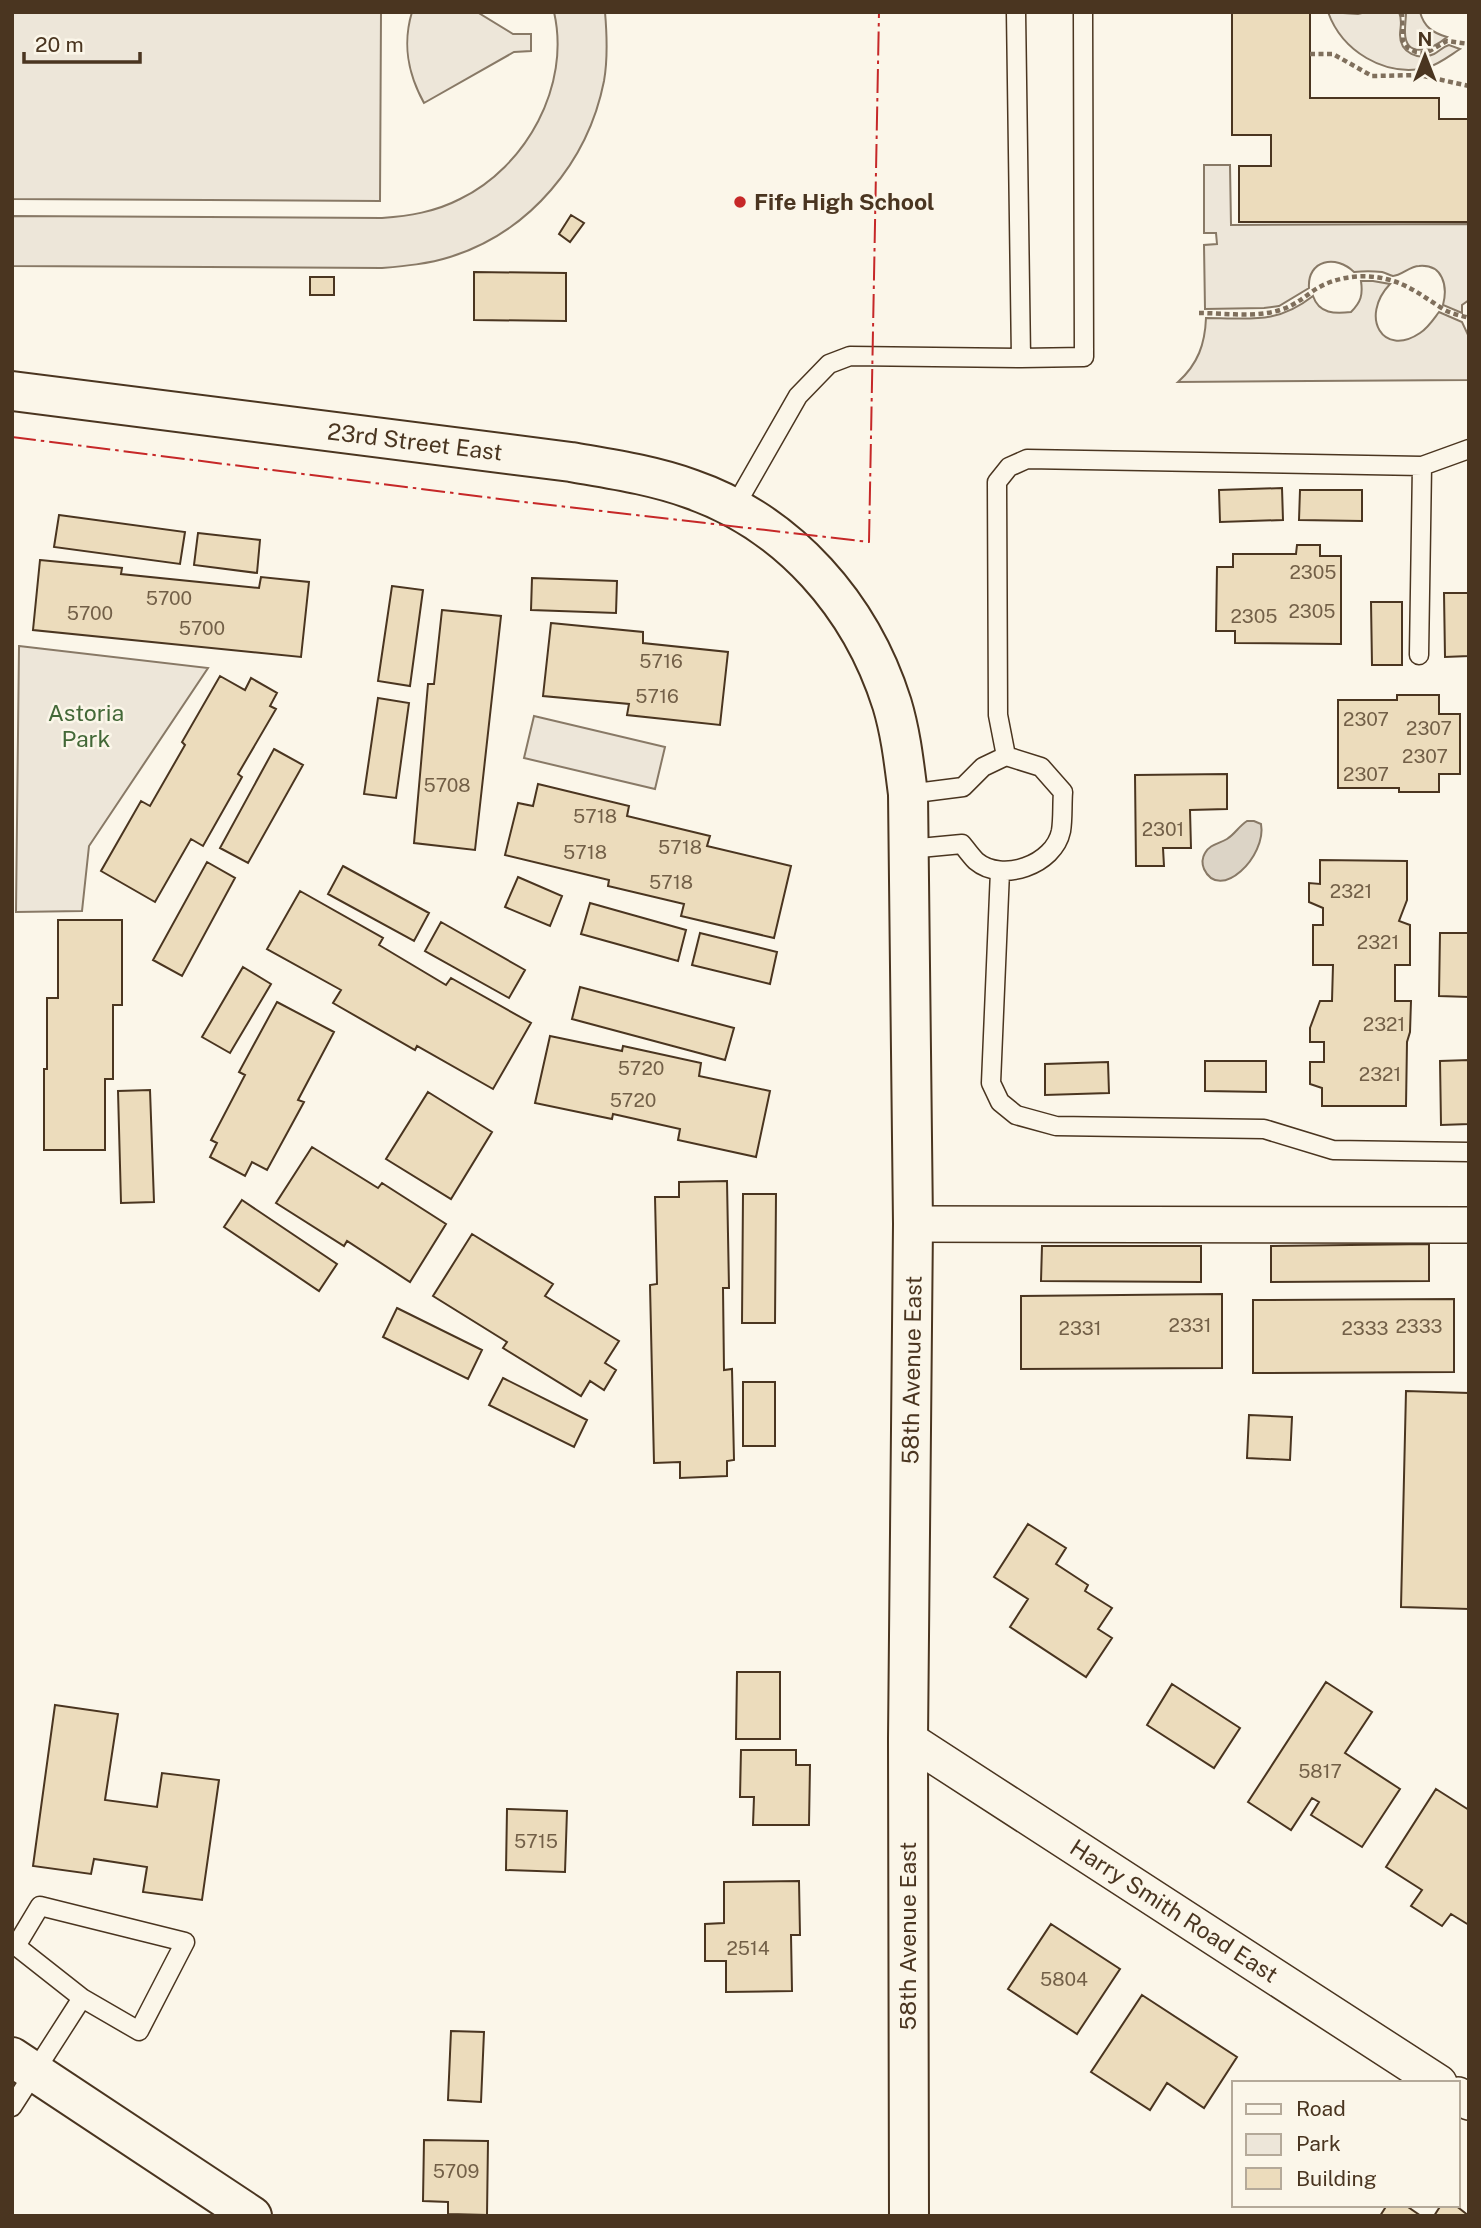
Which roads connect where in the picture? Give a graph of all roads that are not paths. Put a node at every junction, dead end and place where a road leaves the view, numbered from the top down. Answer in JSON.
{"nodes":[{"id":1,"x":1016,"y":12,"type":"edge"},
{"id":2,"x":1083,"y":12,"type":"edge"},
{"id":3,"x":1021,"y":358,"type":"junction"},
{"id":4,"x":12,"y":391,"type":"edge"},
{"id":5,"x":1469,"y":449,"type":"edge"},
{"id":6,"x":1422,"y":466,"type":"junction"},
{"id":7,"x":734,"y":508,"type":"junction"},
{"id":8,"x":799,"y":553,"type":"joint"},
{"id":9,"x":1419,"y":655,"type":"dead end"},
{"id":10,"x":1006,"y":756,"type":"junction"},
{"id":11,"x":908,"y":794,"type":"junction"},
{"id":12,"x":909,"y":849,"type":"junction"},
{"id":13,"x":1000,"y":872,"type":"junction"},
{"id":14,"x":1469,"y":1152,"type":"edge"},
{"id":15,"x":913,"y":1224,"type":"junction"},
{"id":16,"x":1469,"y":1225,"type":"edge"},
{"id":17,"x":908,"y":1739,"type":"junction"},
{"id":18,"x":82,"y":1998,"type":"junction"},
{"id":19,"x":24,"y":2065,"type":"edge"},
{"id":20,"x":1436,"y":2081,"type":"edge"},
{"id":21,"x":12,"y":2108,"type":"edge"},
{"id":22,"x":252,"y":2216,"type":"edge"},
{"id":23,"x":909,"y":2216,"type":"edge"}],
"edges":[{"from":1,"to":3,"type":"lane"},
{"from":2,"to":3,"type":"lane"},
{"from":3,"to":7,"type":"lane"},
{"from":4,"to":7,"type":"street","name":"23rd Street East"},
{"from":5,"to":6,"type":"lane"},
{"from":6,"to":9,"type":"lane"},
{"from":6,"to":10,"type":"lane"},
{"from":7,"to":8,"type":"street","name":"23rd Street East"},
{"from":8,"to":11,"type":"street","name":"58th Avenue East"},
{"from":10,"to":11,"type":"lane"},
{"from":10,"to":13,"type":"lane"},
{"from":11,"to":12,"type":"street","name":"58th Avenue East"},
{"from":12,"to":13,"type":"lane"},
{"from":12,"to":15,"type":"street","name":"58th Avenue East"},
{"from":13,"to":14,"type":"lane"},
{"from":15,"to":16,"type":"street"},
{"from":15,"to":17,"type":"street","name":"58th Avenue East"},
{"from":17,"to":20,"type":"street","name":"Harry Smith Road East"},
{"from":17,"to":23,"type":"street","name":"58th Avenue East"},
{"from":18,"to":18,"type":"lane"},
{"from":18,"to":19,"type":"lane"},
{"from":19,"to":21,"type":"lane"},
{"from":19,"to":22,"type":"street"}]}
